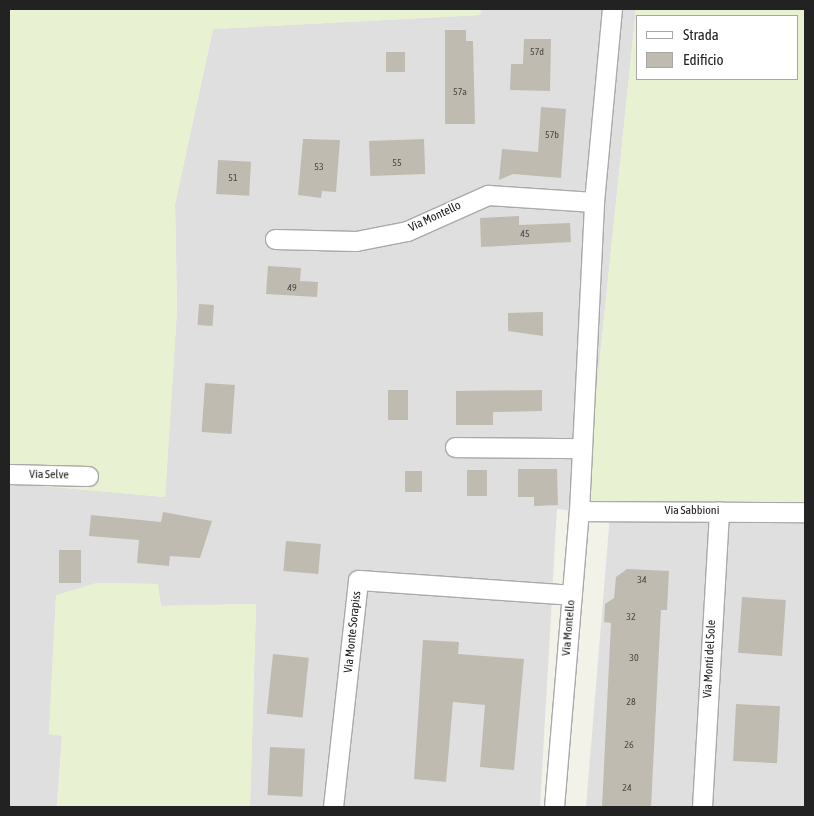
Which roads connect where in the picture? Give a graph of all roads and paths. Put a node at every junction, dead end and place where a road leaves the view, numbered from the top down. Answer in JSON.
{"nodes":[{"id":1,"x":612,"y":9,"type":"edge"},
{"id":2,"x":594,"y":202,"type":"junction"},
{"id":3,"x":275,"y":239,"type":"dead end"},
{"id":4,"x":455,"y":447,"type":"dead end"},
{"id":5,"x":579,"y":448,"type":"junction"},
{"id":6,"x":9,"y":474,"type":"edge"},
{"id":7,"x":88,"y":476,"type":"dead end"},
{"id":8,"x":579,"y":511,"type":"junction"},
{"id":9,"x":719,"y":511,"type":"junction"},
{"id":10,"x":805,"y":512,"type":"edge"},
{"id":11,"x":571,"y":595,"type":"junction"},
{"id":12,"x":333,"y":807,"type":"edge"},
{"id":13,"x":554,"y":807,"type":"edge"},
{"id":14,"x":702,"y":807,"type":"edge"}],
"edges":[{"from":1,"to":2,"type":"street","name":"Via Montello"},
{"from":2,"to":3,"type":"street","name":"Via Montello"},
{"from":2,"to":5,"type":"street","name":"Via Montello"},
{"from":4,"to":5,"type":"street"},
{"from":5,"to":8,"type":"street","name":"Via Montello"},
{"from":6,"to":7,"type":"street","name":"Via Selve"},
{"from":8,"to":9,"type":"street","name":"Via Sabbioni"},
{"from":8,"to":11,"type":"street","name":"Via Montello"},
{"from":9,"to":10,"type":"street","name":"Via Sabbioni"},
{"from":9,"to":14,"type":"street","name":"Via Monti del Sole"},
{"from":11,"to":12,"type":"street","name":"Via Monte Sorapiss"},
{"from":11,"to":13,"type":"street","name":"Via Montello"}]}
